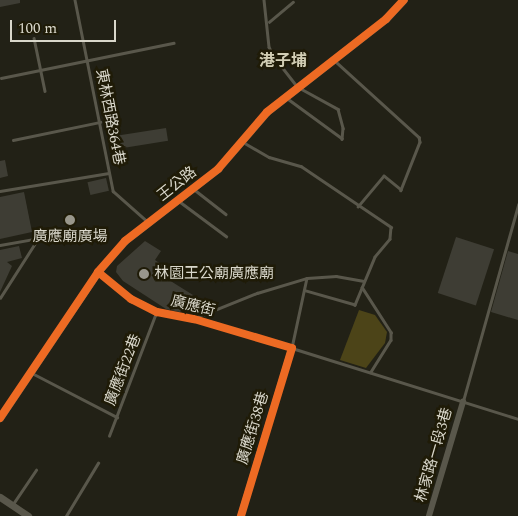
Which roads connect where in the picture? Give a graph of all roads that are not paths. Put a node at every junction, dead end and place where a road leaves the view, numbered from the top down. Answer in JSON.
{"nodes":[{"id":1,"x":75,"y":0,"type":"edge"},
{"id":2,"x":264,"y":0,"type":"edge"},
{"id":3,"x":404,"y":0,"type":"edge"},
{"id":4,"x":293,"y":2,"type":"dead end"},
{"id":5,"x":269,"y":22,"type":"junction"},
{"id":6,"x":34,"y":38,"type":"dead end"},
{"id":7,"x":173,"y":43,"type":"dead end"},
{"id":8,"x":87,"y":60,"type":"junction"},
{"id":9,"x":334,"y":60,"type":"junction"},
{"id":10,"x":40,"y":70,"type":"junction"},
{"id":11,"x":1,"y":78,"type":"edge"},
{"id":12,"x":298,"y":87,"type":"junction"},
{"id":13,"x":45,"y":91,"type":"dead end"},
{"id":14,"x":285,"y":97,"type":"junction"},
{"id":15,"x":100,"y":122,"type":"junction"},
{"id":16,"x":13,"y":140,"type":"dead end"},
{"id":17,"x":243,"y":142,"type":"junction"},
{"id":18,"x":109,"y":173,"type":"junction"},
{"id":19,"x":193,"y":189,"type":"junction"},
{"id":20,"x":0,"y":191,"type":"edge"},
{"id":21,"x":178,"y":200,"type":"junction"},
{"id":22,"x":518,"y":205,"type":"edge"},
{"id":23,"x":358,"y":207,"type":"junction"},
{"id":24,"x":226,"y":214,"type":"dead end"},
{"id":25,"x":149,"y":223,"type":"junction"},
{"id":26,"x":226,"y":236,"type":"dead end"},
{"id":27,"x":0,"y":245,"type":"edge"},
{"id":28,"x":98,"y":272,"type":"junction"},
{"id":29,"x":307,"y":278,"type":"junction"},
{"id":30,"x":364,"y":282,"type":"junction"},
{"id":31,"x":362,"y":287,"type":"junction"},
{"id":32,"x":306,"y":291,"type":"junction"},
{"id":33,"x":0,"y":298,"type":"edge"},
{"id":34,"x":157,"y":312,"type":"junction"},
{"id":35,"x":194,"y":319,"type":"junction"},
{"id":36,"x":292,"y":348,"type":"junction"},
{"id":37,"x":30,"y":372,"type":"junction"},
{"id":38,"x":371,"y":372,"type":"junction"},
{"id":39,"x":463,"y":402,"type":"junction"},
{"id":40,"x":117,"y":417,"type":"junction"},
{"id":41,"x":0,"y":418,"type":"edge"},
{"id":42,"x":518,"y":419,"type":"edge"},
{"id":43,"x":109,"y":436,"type":"dead end"},
{"id":44,"x":98,"y":462,"type":"dead end"},
{"id":45,"x":36,"y":470,"type":"dead end"},
{"id":46,"x":0,"y":497,"type":"edge"},
{"id":47,"x":12,"y":506,"type":"junction"},
{"id":48,"x":28,"y":516,"type":"edge"},
{"id":49,"x":66,"y":516,"type":"edge"},
{"id":50,"x":241,"y":516,"type":"edge"},
{"id":51,"x":429,"y":516,"type":"edge"}],
"edges":[{"from":1,"to":8,"type":"lane","name":"東林西路364巷"},
{"from":2,"to":5,"type":"lane"},
{"from":3,"to":9,"type":"street","name":"王公路"},
{"from":4,"to":5,"type":"lane"},
{"from":5,"to":12,"type":"lane"},
{"from":6,"to":10,"type":"lane"},
{"from":7,"to":8,"type":"lane"},
{"from":8,"to":10,"type":"lane"},
{"from":8,"to":15,"type":"lane","name":"東林西路364巷"},
{"from":9,"to":12,"type":"street","name":"王公路"},
{"from":9,"to":23,"type":"lane"},
{"from":10,"to":11,"type":"lane"},
{"from":10,"to":13,"type":"lane"},
{"from":12,"to":14,"type":"street","name":"王公路"},
{"from":12,"to":14,"type":"lane"},
{"from":14,"to":17,"type":"street","name":"王公路"},
{"from":15,"to":16,"type":"lane"},
{"from":15,"to":18,"type":"lane","name":"東林西路364巷"},
{"from":17,"to":19,"type":"street","name":"王公路"},
{"from":17,"to":23,"type":"lane"},
{"from":18,"to":20,"type":"lane"},
{"from":18,"to":25,"type":"lane","name":"東林西路364巷"},
{"from":19,"to":21,"type":"street","name":"王公路"},
{"from":19,"to":24,"type":"lane"},
{"from":21,"to":25,"type":"street","name":"王公路"},
{"from":21,"to":26,"type":"lane"},
{"from":22,"to":39,"type":"lane"},
{"from":23,"to":30,"type":"lane"},
{"from":25,"to":28,"type":"street","name":"王公路"},
{"from":27,"to":33,"type":"lane"},
{"from":28,"to":34,"type":"street","name":"廣應街"},
{"from":28,"to":37,"type":"street","name":"王公路"},
{"from":29,"to":30,"type":"lane"},
{"from":29,"to":32,"type":"lane"},
{"from":29,"to":35,"type":"lane"},
{"from":30,"to":31,"type":"lane"},
{"from":31,"to":32,"type":"lane"},
{"from":31,"to":38,"type":"lane"},
{"from":32,"to":36,"type":"lane"},
{"from":34,"to":35,"type":"street","name":"廣應街"},
{"from":34,"to":40,"type":"lane","name":"廣應街22巷"},
{"from":35,"to":36,"type":"street","name":"廣應街"},
{"from":36,"to":38,"type":"lane","name":"廣應街"},
{"from":36,"to":50,"type":"street","name":"廣應街38巷"},
{"from":37,"to":40,"type":"lane"},
{"from":37,"to":41,"type":"street","name":"王公路"},
{"from":38,"to":39,"type":"lane","name":"廣應街"},
{"from":39,"to":42,"type":"lane","name":"廣應街"},
{"from":39,"to":51,"type":"street","name":"林家路一段3巷"},
{"from":40,"to":43,"type":"lane","name":"廣應街22巷"},
{"from":44,"to":49,"type":"lane"},
{"from":45,"to":47,"type":"lane"},
{"from":46,"to":47,"type":"street"},
{"from":47,"to":48,"type":"street"}]}
